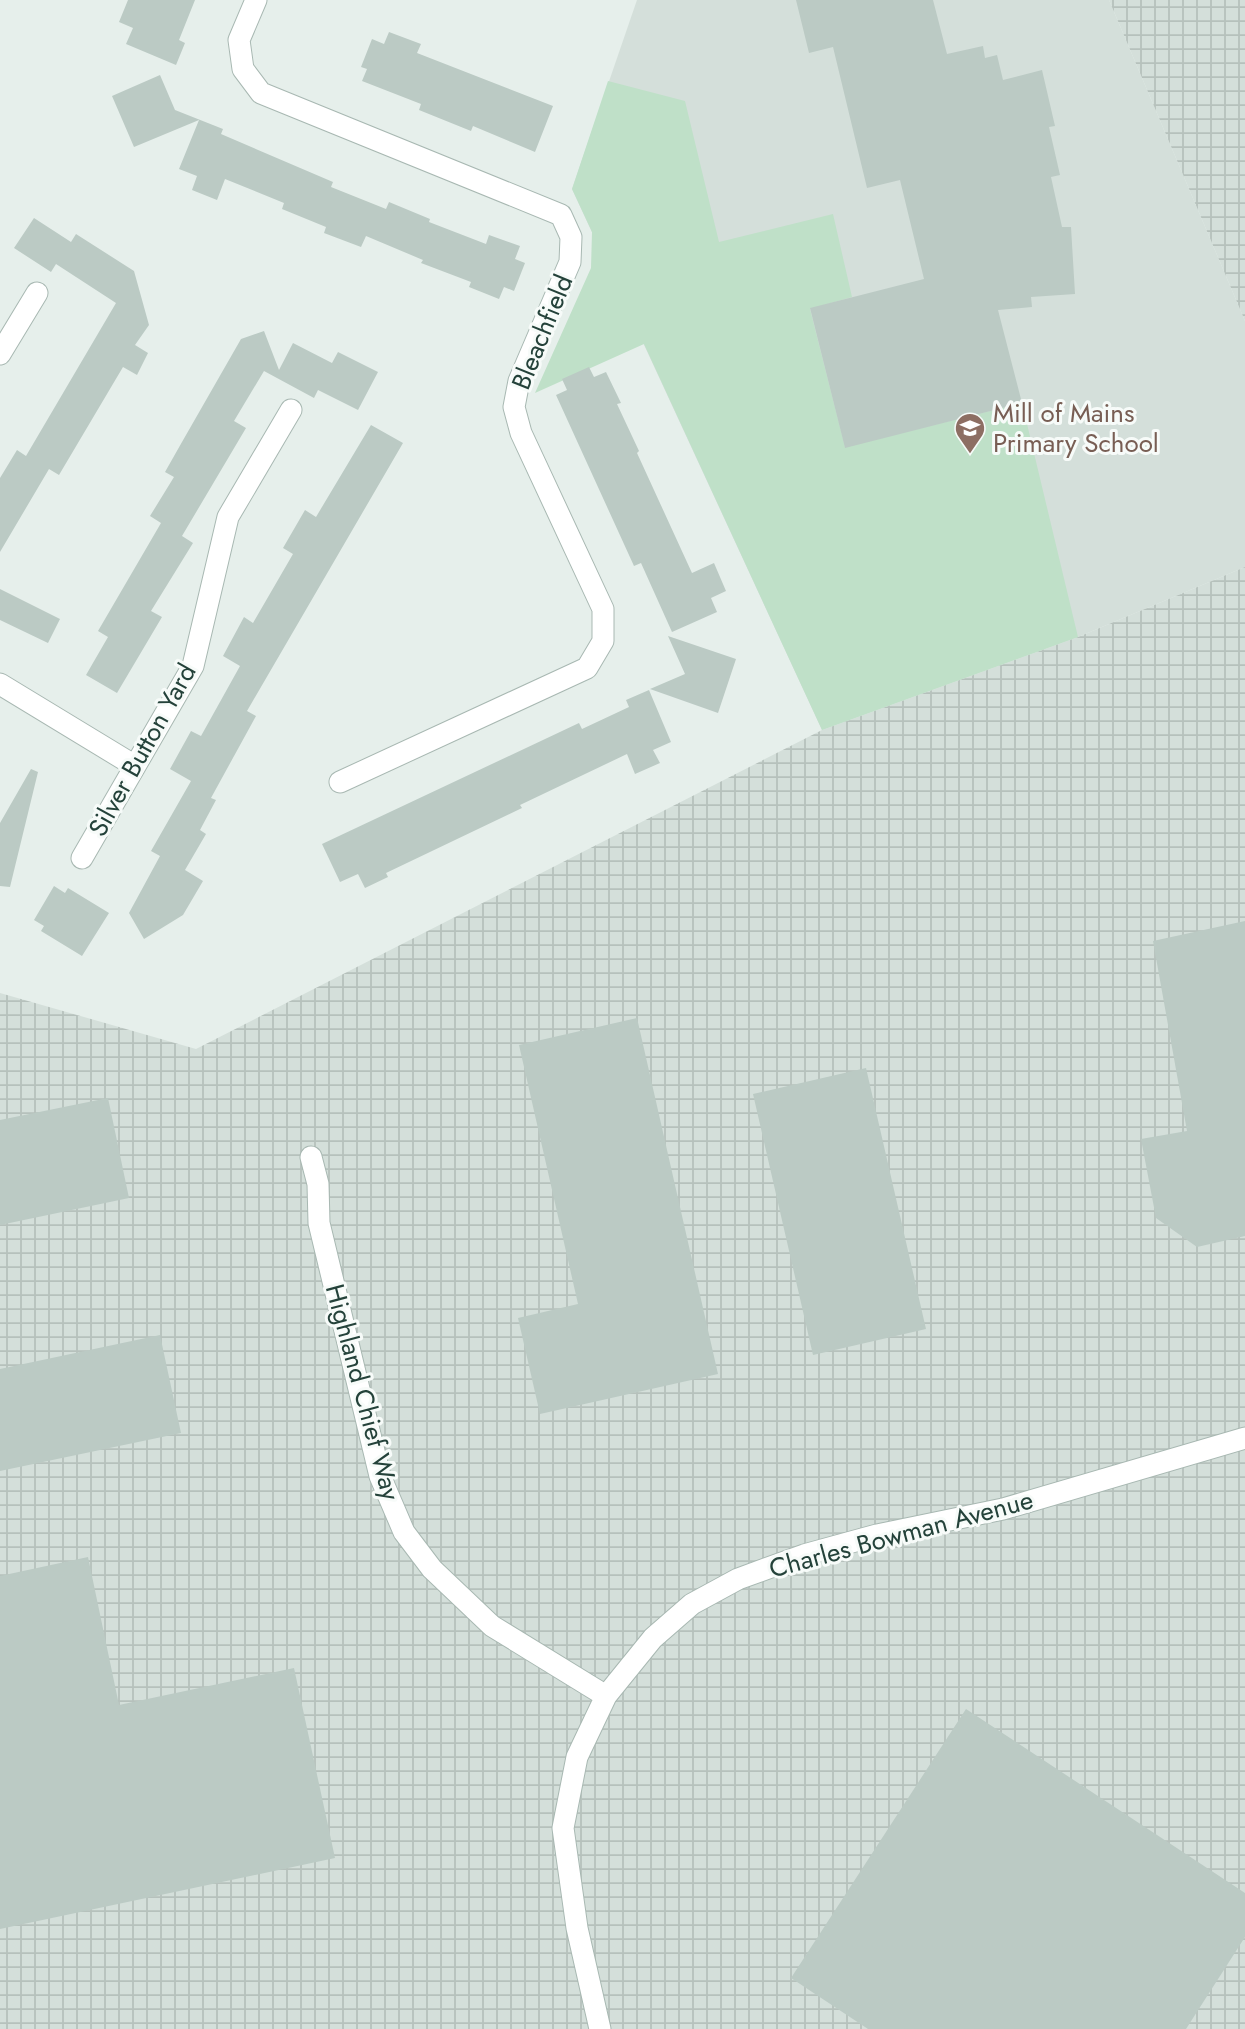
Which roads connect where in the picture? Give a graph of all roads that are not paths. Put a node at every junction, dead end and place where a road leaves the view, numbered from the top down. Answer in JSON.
{"nodes":[{"id":1,"x":256,"y":0,"type":"edge"},
{"id":2,"x":37,"y":293,"type":"dead end"},
{"id":3,"x":0,"y":354,"type":"edge"},
{"id":4,"x":291,"y":410,"type":"dead end"},
{"id":5,"x":0,"y":684,"type":"edge"},
{"id":6,"x":135,"y":766,"type":"junction"},
{"id":7,"x":340,"y":782,"type":"dead end"},
{"id":8,"x":82,"y":858,"type":"dead end"},
{"id":9,"x":311,"y":1157,"type":"dead end"},
{"id":10,"x":1245,"y":1438,"type":"edge"},
{"id":11,"x":606,"y":1696,"type":"junction"},
{"id":12,"x":600,"y":2029,"type":"edge"}],
"edges":[{"from":1,"to":7,"type":"street","name":"Bleachfield"},
{"from":2,"to":3,"type":"street"},
{"from":4,"to":6,"type":"street","name":"Silver Button Yard"},
{"from":5,"to":6,"type":"street"},
{"from":6,"to":8,"type":"street","name":"Silver Button Yard"},
{"from":9,"to":11,"type":"street","name":"Highland Chief Way"},
{"from":10,"to":11,"type":"street","name":"Charles Bowman Avenue"},
{"from":11,"to":12,"type":"street","name":"Charles Bowman Avenue"}]}
